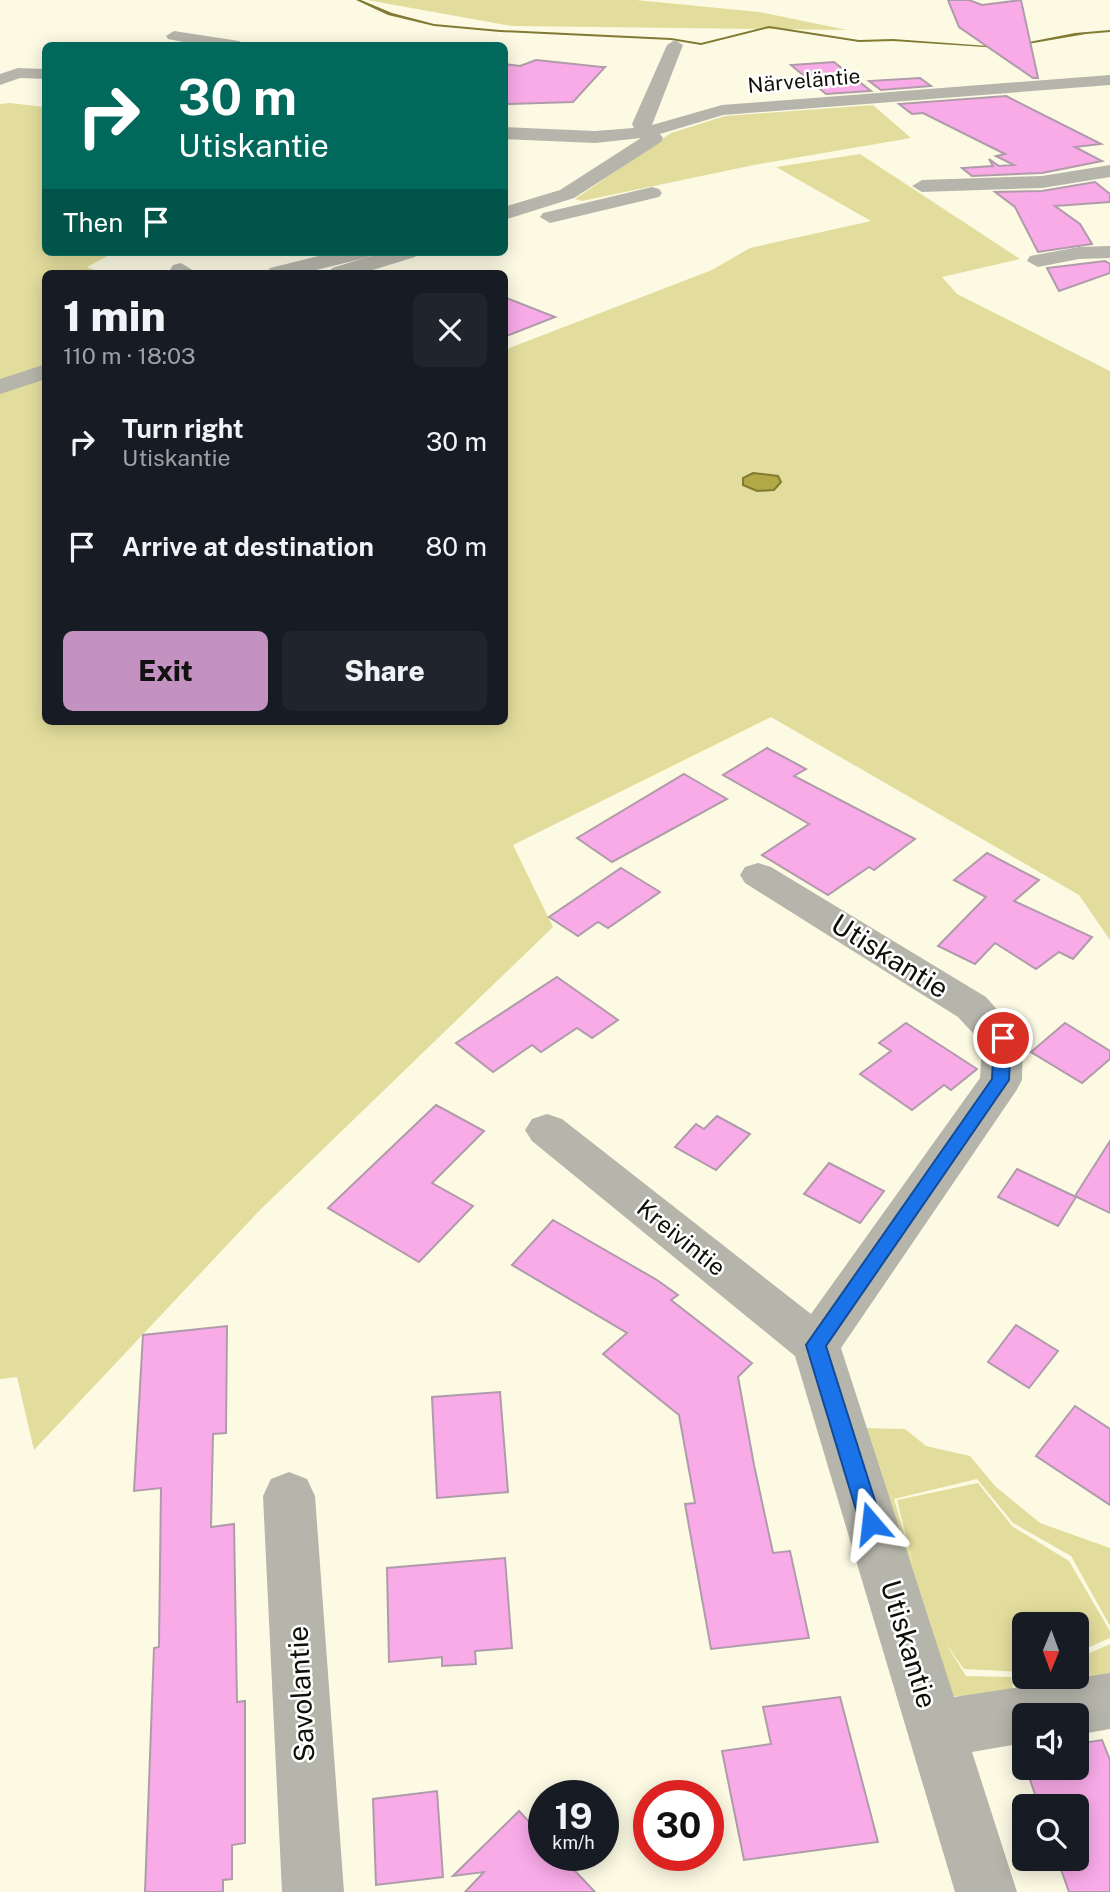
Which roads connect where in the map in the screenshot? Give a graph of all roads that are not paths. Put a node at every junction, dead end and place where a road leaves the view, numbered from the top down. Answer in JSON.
{"nodes":[{"id":1,"x":174,"y":36,"type":"dead end"},
{"id":2,"x":213,"y":42,"type":"edge"},
{"id":3,"x":675,"y":45,"type":"dead end"},
{"id":4,"x":42,"y":75,"type":"edge"},
{"id":5,"x":0,"y":80,"type":"edge"},
{"id":6,"x":1110,"y":80,"type":"edge"},
{"id":7,"x":647,"y":132,"type":"junction"},
{"id":8,"x":508,"y":134,"type":"edge"},
{"id":9,"x":1110,"y":171,"type":"edge"},
{"id":10,"x":922,"y":186,"type":"dead end"},
{"id":11,"x":652,"y":193,"type":"dead end"},
{"id":12,"x":508,"y":213,"type":"edge"},
{"id":13,"x":508,"y":228,"type":"edge"},
{"id":14,"x":1110,"y":252,"type":"edge"},
{"id":15,"x":345,"y":256,"type":"edge"},
{"id":16,"x":394,"y":256,"type":"edge"},
{"id":17,"x":1038,"y":261,"type":"dead end"},
{"id":18,"x":290,"y":270,"type":"edge"},
{"id":19,"x":350,"y":270,"type":"edge"},
{"id":20,"x":42,"y":372,"type":"edge"},
{"id":21,"x":0,"y":387,"type":"edge"},
{"id":22,"x":758,"y":875,"type":"dead end"},
{"id":23,"x":547,"y":1130,"type":"dead end"},
{"id":24,"x":816,"y":1345,"type":"junction"},
{"id":25,"x":289,"y":1496,"type":"dead end"},
{"id":26,"x":1110,"y":1701,"type":"edge"},
{"id":27,"x":936,"y":1729,"type":"junction"},
{"id":28,"x":313,"y":1892,"type":"edge"},
{"id":29,"x":986,"y":1892,"type":"edge"}],
"edges":[{"from":1,"to":2,"type":"street"},
{"from":3,"to":7,"type":"street"},
{"from":4,"to":5,"type":"street"},
{"from":6,"to":7,"type":"street","name":"Närveläntie"},
{"from":7,"to":8,"type":"street","name":"Närveläntie"},
{"from":7,"to":12,"type":"street"},
{"from":9,"to":10,"type":"street"},
{"from":11,"to":13,"type":"street"},
{"from":14,"to":17,"type":"street"},
{"from":15,"to":18,"type":"street"},
{"from":16,"to":19,"type":"street"},
{"from":20,"to":21,"type":"street"},
{"from":22,"to":24,"type":"street","name":"Utiskantie"},
{"from":23,"to":24,"type":"street","name":"Kreivintie"},
{"from":24,"to":27,"type":"street","name":"Utiskantie"},
{"from":25,"to":28,"type":"street","name":"Savolantie"},
{"from":26,"to":27,"type":"street"},
{"from":27,"to":29,"type":"street","name":"Utiskantie"}]}
